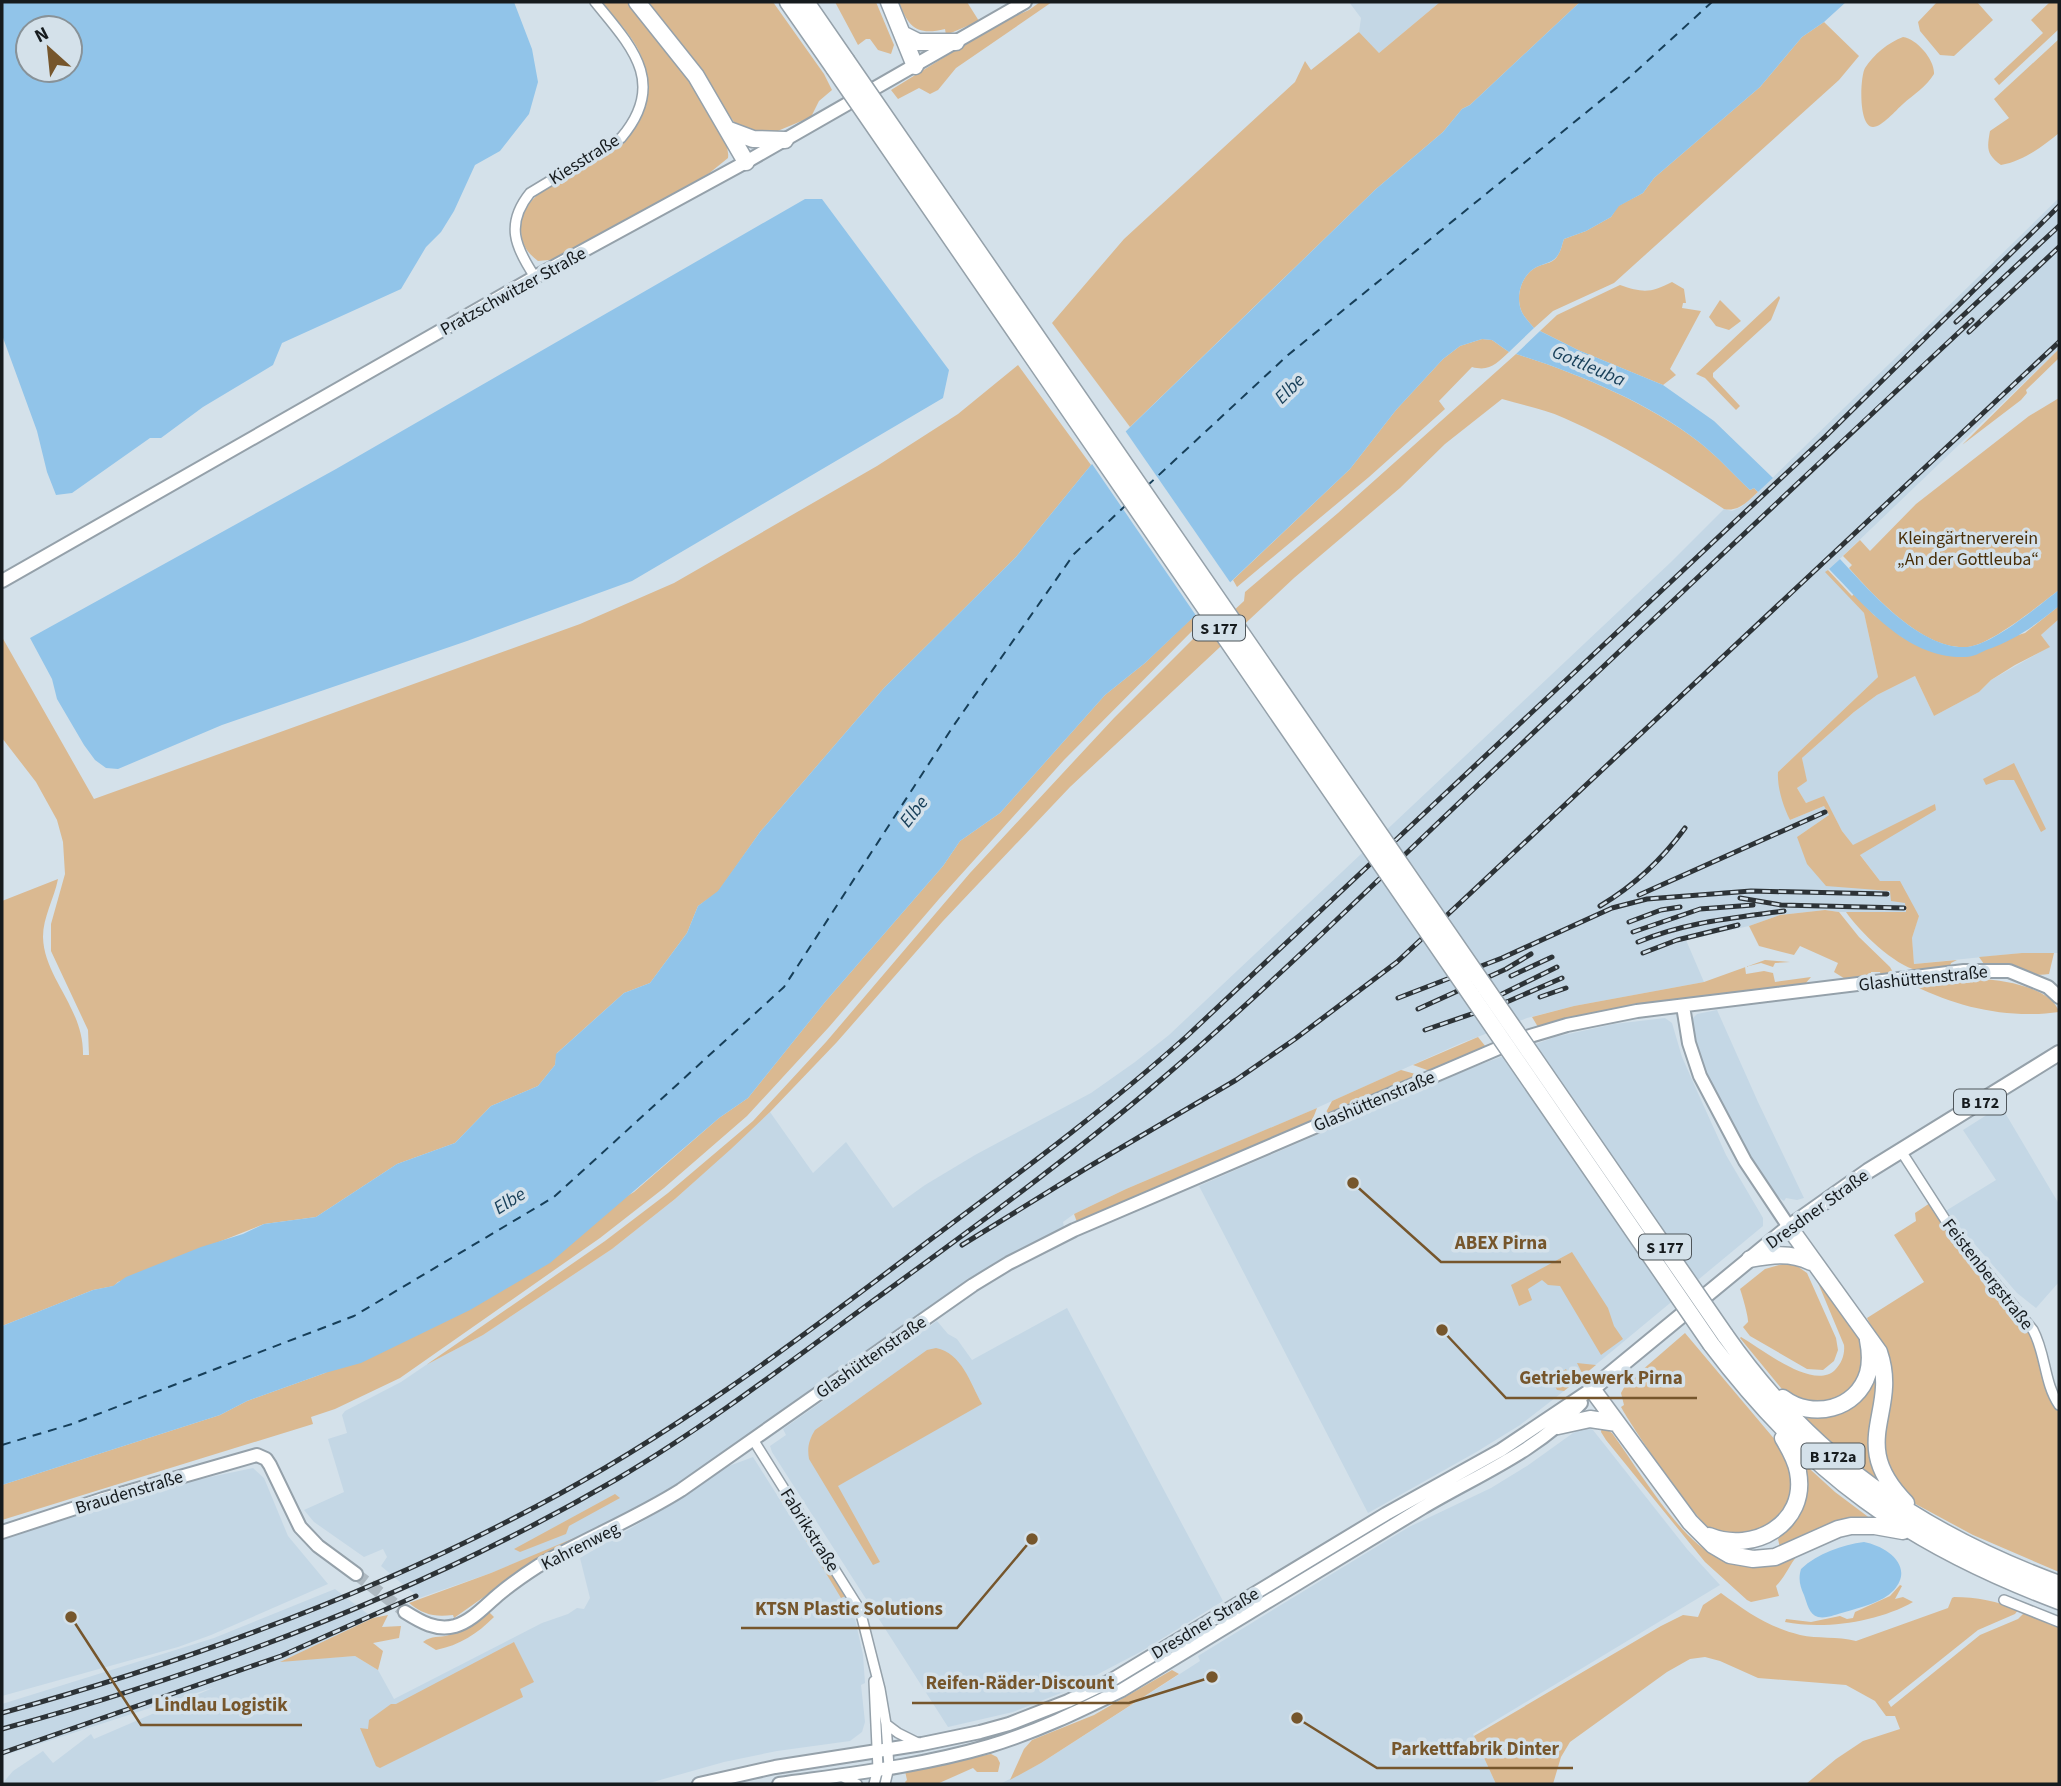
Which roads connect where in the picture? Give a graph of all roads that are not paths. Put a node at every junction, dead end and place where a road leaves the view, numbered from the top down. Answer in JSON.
{"nodes":[{"id":1,"x":595,"y":2,"type":"edge"},
{"id":2,"x":637,"y":2,"type":"edge"},
{"id":3,"x":788,"y":2,"type":"edge"},
{"id":4,"x":806,"y":2,"type":"edge"},
{"id":5,"x":889,"y":2,"type":"edge"},
{"id":6,"x":1025,"y":2,"type":"edge"},
{"id":7,"x":902,"y":34,"type":"junction"},
{"id":8,"x":956,"y":42,"type":"junction"},
{"id":9,"x":840,"y":64,"type":"junction"},
{"id":10,"x":915,"y":66,"type":"junction"},
{"id":11,"x":729,"y":131,"type":"junction"},
{"id":12,"x":785,"y":140,"type":"junction"},
{"id":13,"x":746,"y":162,"type":"junction"},
{"id":14,"x":535,"y":277,"type":"junction"},
{"id":15,"x":2,"y":581,"type":"edge"},
{"id":16,"x":2059,"y":997,"type":"edge"},
{"id":17,"x":1682,"y":1006,"type":"junction"},
{"id":18,"x":2059,"y":1053,"type":"edge"},
{"id":19,"x":1901,"y":1151,"type":"junction"},
{"id":20,"x":1788,"y":1227,"type":"junction"},
{"id":21,"x":1750,"y":1259,"type":"junction"},
{"id":22,"x":1814,"y":1263,"type":"junction"},
{"id":23,"x":1863,"y":1328,"type":"junction"},
{"id":24,"x":1718,"y":1339,"type":"junction"},
{"id":25,"x":1748,"y":1366,"type":"junction"},
{"id":26,"x":1592,"y":1389,"type":"junction"},
{"id":27,"x":2059,"y":1405,"type":"edge"},
{"id":28,"x":1770,"y":1418,"type":"junction"},
{"id":29,"x":1559,"y":1420,"type":"junction"},
{"id":30,"x":1617,"y":1423,"type":"junction"},
{"id":31,"x":754,"y":1441,"type":"junction"},
{"id":32,"x":1934,"y":1527,"type":"junction"},
{"id":33,"x":1698,"y":1531,"type":"junction"},
{"id":34,"x":2,"y":1532,"type":"edge"},
{"id":35,"x":1912,"y":1533,"type":"junction"},
{"id":36,"x":356,"y":1574,"type":"tunnel mouth"},
{"id":37,"x":2059,"y":1584,"type":"edge"},
{"id":38,"x":2004,"y":1600,"type":"dead end"},
{"id":39,"x":2059,"y":1601,"type":"edge"},
{"id":40,"x":405,"y":1612,"type":"tunnel mouth"},
{"id":41,"x":2059,"y":1622,"type":"edge"},
{"id":42,"x":873,"y":1662,"type":"junction"},
{"id":43,"x":886,"y":1724,"type":"junction"},
{"id":44,"x":922,"y":1744,"type":"junction"},
{"id":45,"x":882,"y":1750,"type":"junction"},
{"id":46,"x":883,"y":1768,"type":"junction"},
{"id":47,"x":838,"y":1775,"type":"junction"},
{"id":48,"x":699,"y":1784,"type":"edge"},
{"id":49,"x":779,"y":1784,"type":"edge"},
{"id":50,"x":857,"y":1784,"type":"edge"},
{"id":51,"x":874,"y":1784,"type":"edge"},
{"id":52,"x":885,"y":1784,"type":"edge"}],
"edges":[{"from":1,"to":14,"type":"street","name":"Kiesstraße"},
{"from":2,"to":11,"type":"highway"},
{"from":3,"to":9,"type":"highway","number":"S 177"},
{"from":4,"to":9,"type":"highway","number":"S 177"},
{"from":5,"to":7,"type":"highway"},
{"from":6,"to":8,"type":"street","name":"Pratzschwitzer Straße"},
{"from":7,"to":8,"type":"highway"},
{"from":7,"to":10,"type":"highway"},
{"from":8,"to":10,"type":"street","name":"Pratzschwitzer Straße"},
{"from":9,"to":24,"type":"highway","number":"S 177","bridge":true},
{"from":10,"to":12,"type":"street","name":"Pratzschwitzer Straße"},
{"from":11,"to":12,"type":"highway"},
{"from":11,"to":13,"type":"highway"},
{"from":12,"to":13,"type":"street","name":"Pratzschwitzer Straße"},
{"from":13,"to":14,"type":"street","name":"Pratzschwitzer Straße"},
{"from":14,"to":15,"type":"street","name":"Pratzschwitzer Straße"},
{"from":16,"to":17,"type":"street","name":"Glashüttenstraße"},
{"from":17,"to":20,"type":"street"},
{"from":17,"to":31,"type":"street","name":"Glashüttenstraße"},
{"from":18,"to":19,"type":"main road","name":"Dresdner Straße","number":"B 172"},
{"from":19,"to":20,"type":"main road","name":"Dresdner Straße","number":"B 172"},
{"from":19,"to":27,"type":"street","name":"Feistenbergstraße"},
{"from":20,"to":21,"type":"main road","name":"Dresdner Straße","number":"B 172"},
{"from":20,"to":22,"type":"highway"},
{"from":21,"to":22,"type":"highway"},
{"from":21,"to":26,"type":"main road","name":"Dresdner Straße","number":"B 172"},
{"from":22,"to":23,"type":"highway"},
{"from":23,"to":25,"type":"highway"},
{"from":23,"to":32,"type":"highway"},
{"from":24,"to":25,"type":"highway","number":"B 172a"},
{"from":24,"to":28,"type":"highway","number":"B 172a"},
{"from":25,"to":32,"type":"highway","number":"B 172a"},
{"from":26,"to":29,"type":"street","name":"Dresdner Straße","number":"B 172"},
{"from":26,"to":30,"type":"highway"},
{"from":28,"to":33,"type":"highway"},
{"from":28,"to":35,"type":"highway","number":"B 172a"},
{"from":29,"to":30,"type":"highway"},
{"from":29,"to":44,"type":"street","name":"Dresdner Straße"},
{"from":29,"to":46,"type":"street","name":"Dresdner Straße"},
{"from":30,"to":33,"type":"highway"},
{"from":31,"to":40,"type":"street","name":"Kahrenweg"},
{"from":31,"to":42,"type":"street","name":"Fabrikstraße"},
{"from":32,"to":37,"type":"highway","number":"B 172a"},
{"from":33,"to":35,"type":"highway"},
{"from":34,"to":36,"type":"street","name":"Braudenstraße"},
{"from":35,"to":39,"type":"highway","number":"B 172a"},
{"from":38,"to":41,"type":"street"},
{"from":42,"to":43,"type":"street","name":"Fabrikstraße"},
{"from":42,"to":45,"type":"street","name":"Fabrikstraße"},
{"from":43,"to":44,"type":"street"},
{"from":43,"to":45,"type":"street","name":"Fabrikstraße"},
{"from":44,"to":45,"type":"street","name":"Dresdner Straße"},
{"from":45,"to":46,"type":"street"},
{"from":45,"to":48,"type":"street","name":"Dresdner Straße"},
{"from":46,"to":47,"type":"street","name":"Dresdner Straße"},
{"from":46,"to":51,"type":"street"},
{"from":46,"to":52,"type":"street"},
{"from":47,"to":49,"type":"street","name":"Dresdner Straße"},
{"from":47,"to":50,"type":"street"}]}
